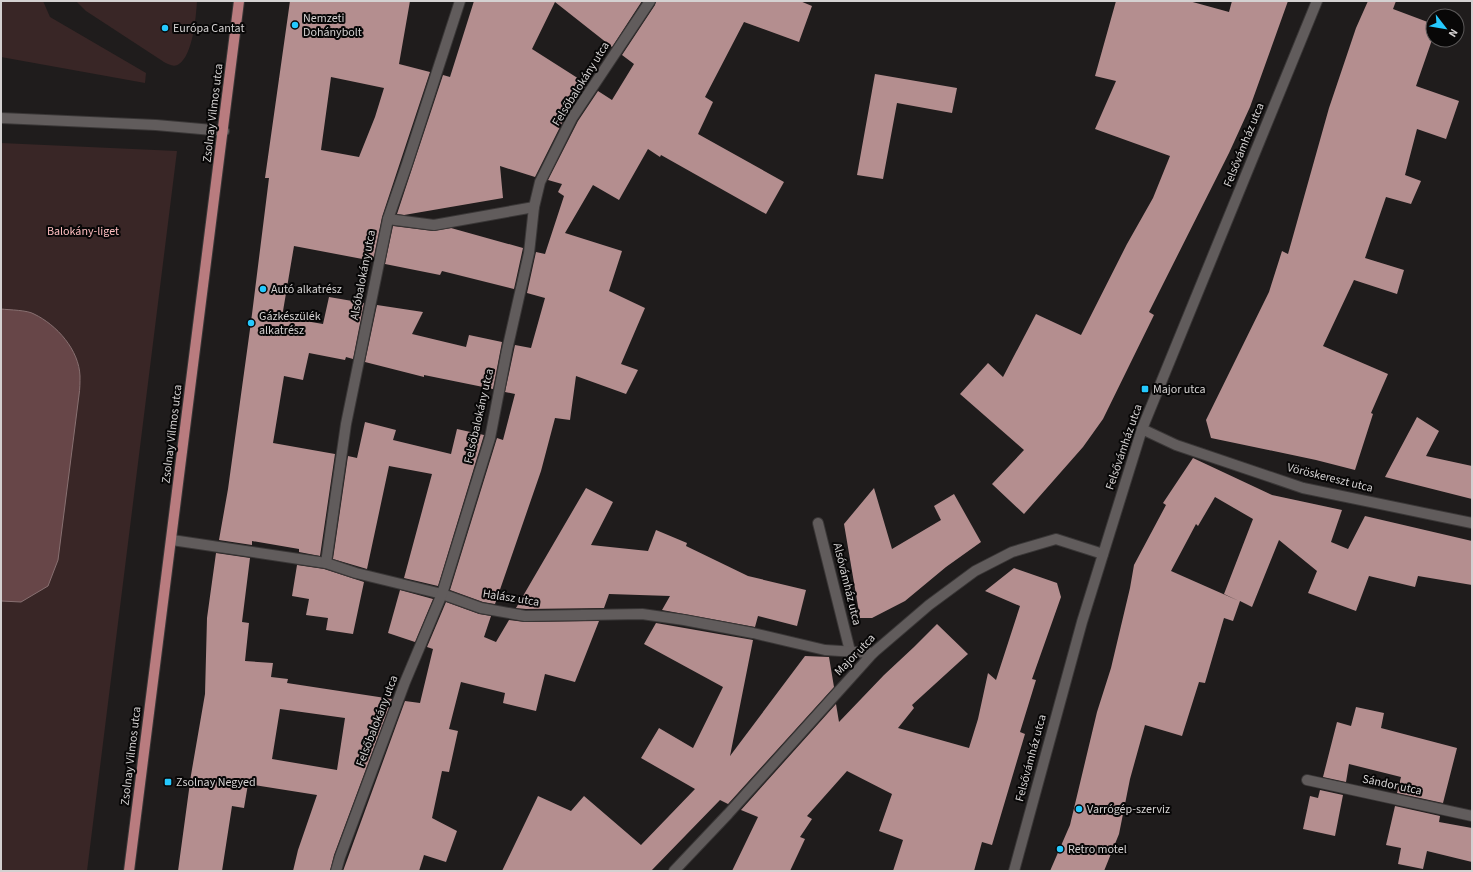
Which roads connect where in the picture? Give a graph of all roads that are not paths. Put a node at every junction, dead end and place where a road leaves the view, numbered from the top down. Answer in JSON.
{"nodes":[{"id":1,"x":239,"y":1,"type":"edge"},
{"id":2,"x":460,"y":1,"type":"edge"},
{"id":3,"x":650,"y":1,"type":"edge"},
{"id":4,"x":1317,"y":1,"type":"edge"},
{"id":5,"x":1,"y":118,"type":"edge"},
{"id":6,"x":224,"y":131,"type":"junction"},
{"id":7,"x":534,"y":207,"type":"junction"},
{"id":8,"x":388,"y":219,"type":"junction"},
{"id":9,"x":1142,"y":429,"type":"junction"},
{"id":10,"x":818,"y":523,"type":"dead end"},
{"id":11,"x":1472,"y":523,"type":"edge"},
{"id":12,"x":172,"y":540,"type":"junction"},
{"id":13,"x":1103,"y":554,"type":"junction"},
{"id":14,"x":326,"y":563,"type":"junction"},
{"id":15,"x":442,"y":594,"type":"junction"},
{"id":16,"x":850,"y":652,"type":"junction"},
{"id":17,"x":873,"y":653,"type":"junction"},
{"id":18,"x":1307,"y":780,"type":"dead end"},
{"id":19,"x":1472,"y":816,"type":"edge"},
{"id":20,"x":129,"y":871,"type":"edge"},
{"id":21,"x":336,"y":871,"type":"edge"},
{"id":22,"x":674,"y":871,"type":"edge"},
{"id":23,"x":1014,"y":871,"type":"edge"}],
"edges":[{"from":1,"to":6,"type":"main road","name":"Zsolnay Vilmos utca"},
{"from":2,"to":8,"type":"street","name":"Alsóbalokány utca"},
{"from":3,"to":7,"type":"street","name":"Felsőbalokány utca"},
{"from":4,"to":9,"type":"street","name":"Felsővámház utca"},
{"from":5,"to":6,"type":"street"},
{"from":6,"to":12,"type":"main road","name":"Zsolnay Vilmos utca"},
{"from":7,"to":8,"type":"street"},
{"from":7,"to":15,"type":"street","name":"Felsőbalokány utca"},
{"from":8,"to":14,"type":"street","name":"Alsóbalokány utca"},
{"from":9,"to":11,"type":"street","name":"Vöröskereszt utca"},
{"from":9,"to":13,"type":"street","name":"Felsővámház utca"},
{"from":10,"to":16,"type":"street","name":"Alsóvámház utca"},
{"from":12,"to":14,"type":"street","name":"Halász utca"},
{"from":12,"to":20,"type":"main road","name":"Zsolnay Vilmos utca"},
{"from":13,"to":17,"type":"street","name":"Major utca"},
{"from":13,"to":23,"type":"street","name":"Felsővámház utca"},
{"from":14,"to":15,"type":"street","name":"Halász utca"},
{"from":15,"to":16,"type":"street","name":"Halász utca"},
{"from":15,"to":21,"type":"street","name":"Felsőbalokány utca"},
{"from":16,"to":17,"type":"street","name":"Halász utca"},
{"from":17,"to":22,"type":"street","name":"Major utca"},
{"from":18,"to":19,"type":"street","name":"Sándor utca"}]}
